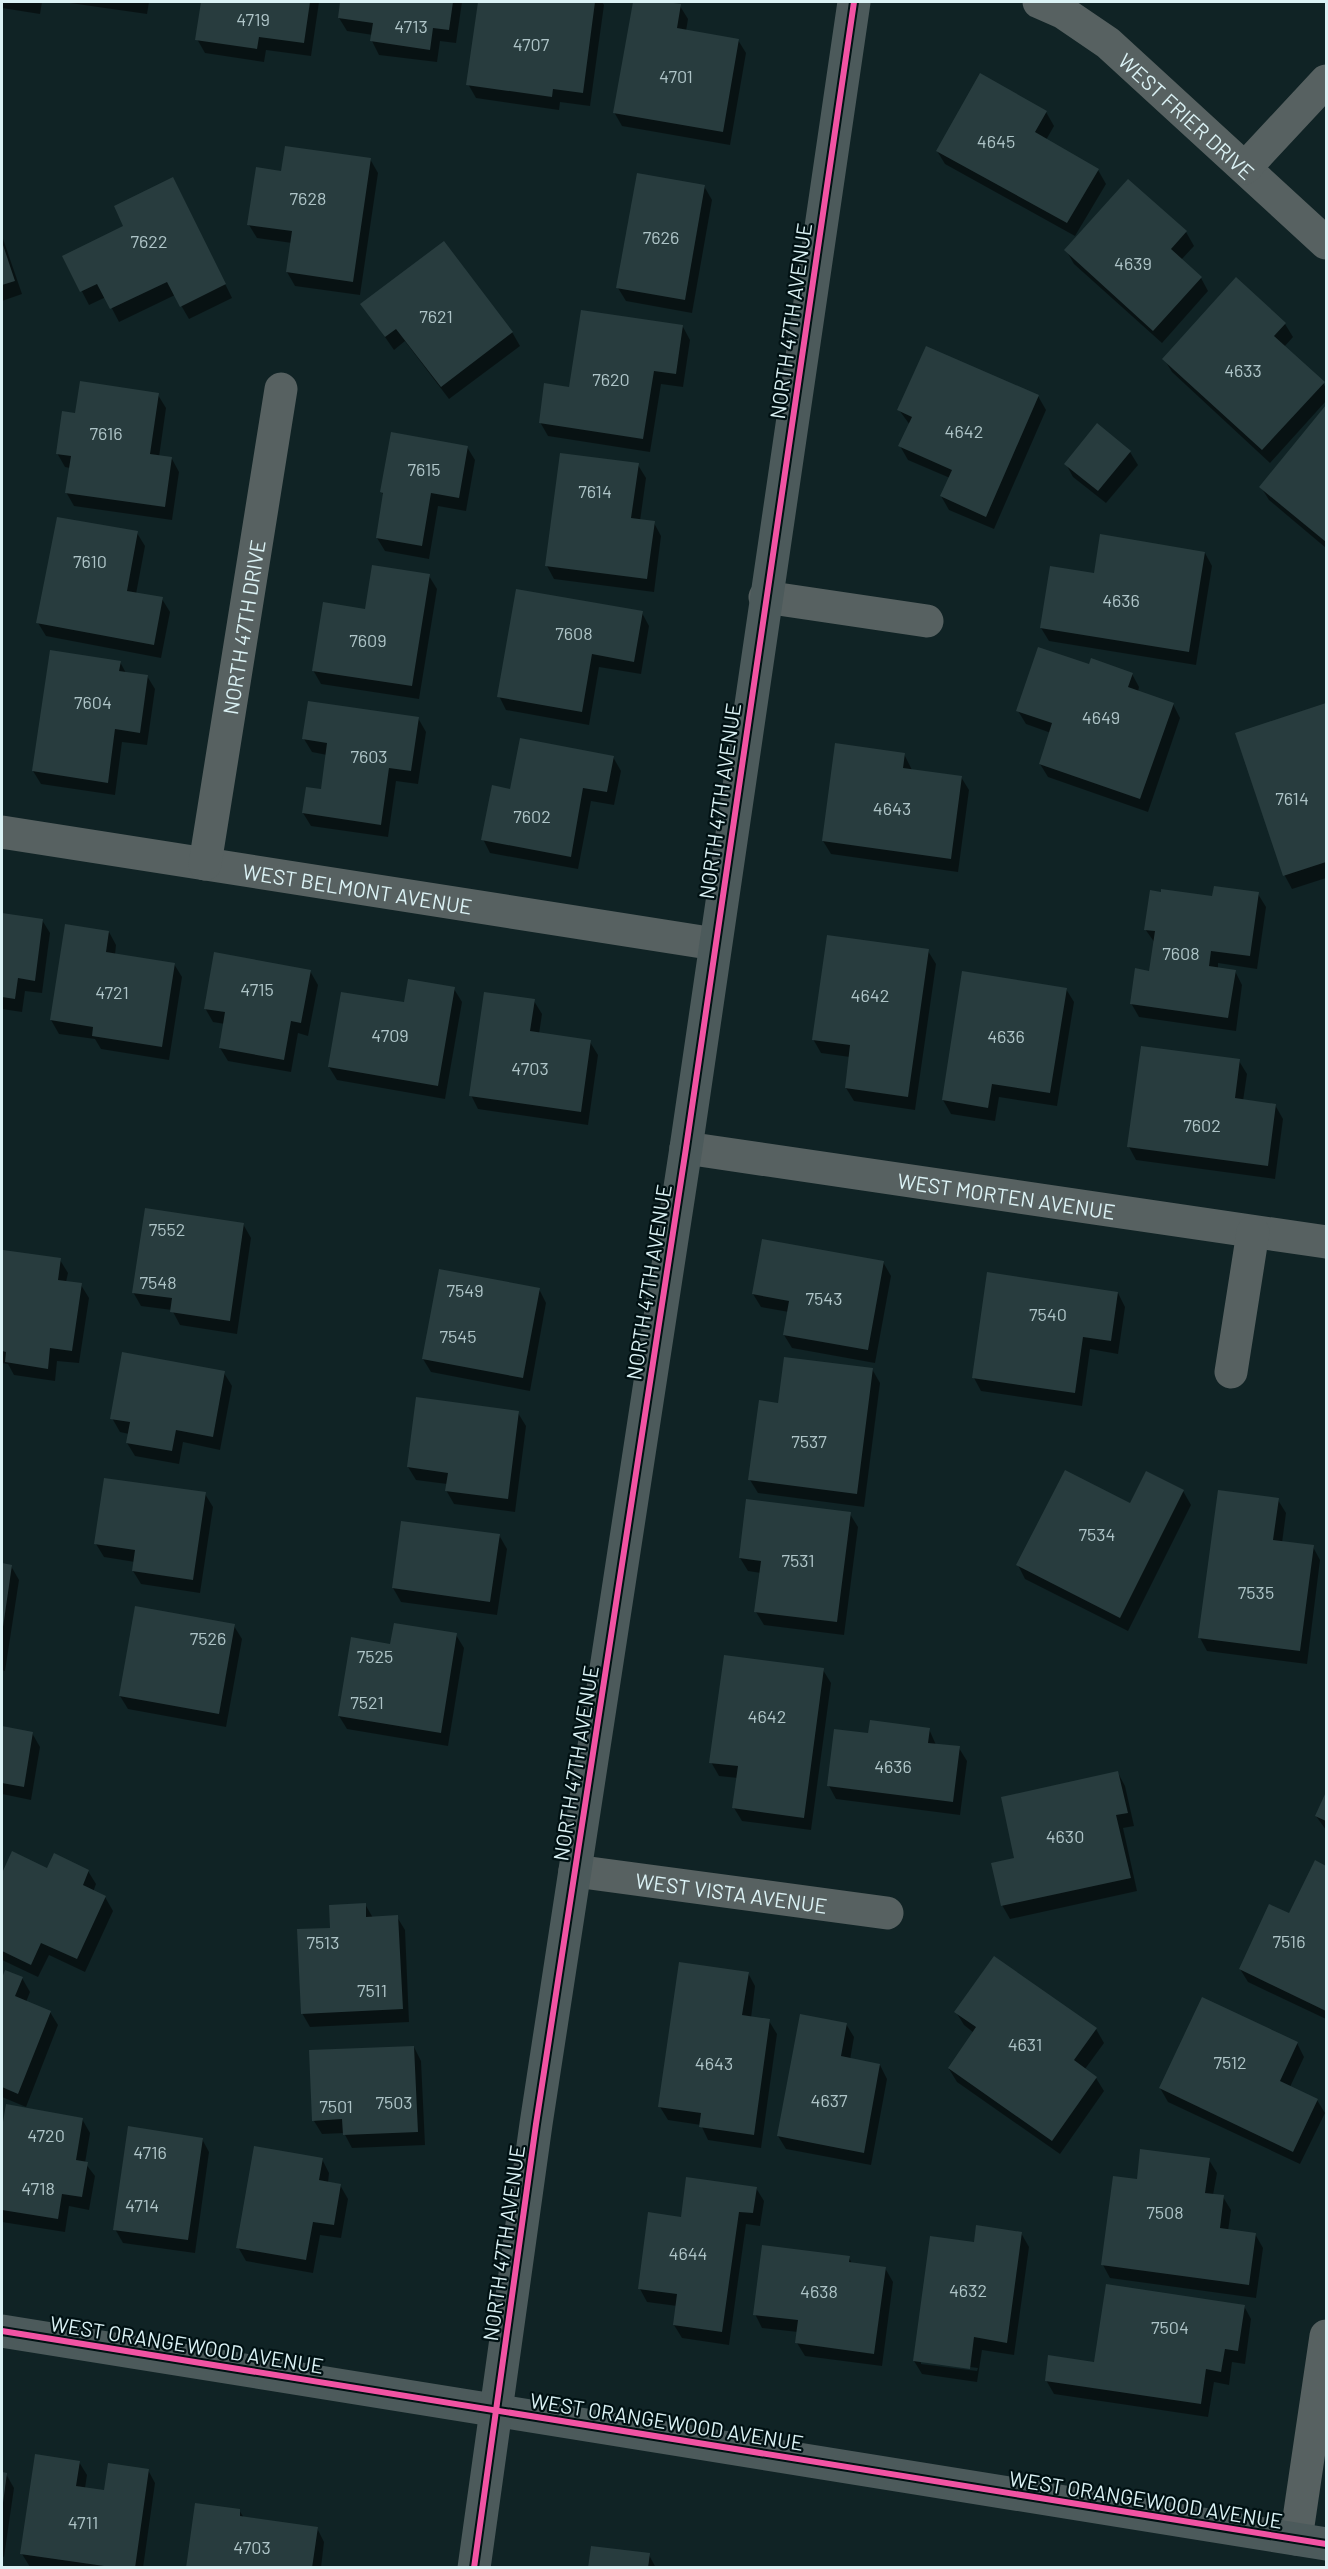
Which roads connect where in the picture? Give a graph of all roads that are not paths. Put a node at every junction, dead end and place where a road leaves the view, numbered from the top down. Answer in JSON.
{"nodes":[{"id":1,"x":854,"y":2,"type":"edge"},
{"id":2,"x":1039,"y":2,"type":"edge"},
{"id":3,"x":1326,"y":81,"type":"edge"},
{"id":4,"x":1245,"y":168,"type":"junction"},
{"id":5,"x":1326,"y":243,"type":"edge"},
{"id":6,"x":281,"y":389,"type":"dead end"},
{"id":7,"x":765,"y":597,"type":"junction"},
{"id":8,"x":927,"y":621,"type":"dead end"},
{"id":9,"x":2,"y":832,"type":"edge"},
{"id":10,"x":205,"y":864,"type":"junction"},
{"id":11,"x":715,"y":944,"type":"junction"},
{"id":12,"x":686,"y":1148,"type":"junction"},
{"id":13,"x":1253,"y":1232,"type":"junction"},
{"id":14,"x":1326,"y":1242,"type":"edge"},
{"id":15,"x":1231,"y":1372,"type":"dead end"},
{"id":16,"x":575,"y":1871,"type":"junction"},
{"id":17,"x":887,"y":1913,"type":"dead end"},
{"id":18,"x":2,"y":2331,"type":"edge"},
{"id":19,"x":1326,"y":2336,"type":"edge"},
{"id":20,"x":497,"y":2411,"type":"junction"},
{"id":21,"x":1311,"y":2542,"type":"edge"},
{"id":22,"x":474,"y":2568,"type":"edge"}],
"edges":[{"from":1,"to":7,"type":"street","name":"NORTH 47TH AVENUE"},
{"from":2,"to":4,"type":"street","name":"WEST FRIER DRIVE"},
{"from":3,"to":4,"type":"street"},
{"from":4,"to":5,"type":"street","name":"WEST FRIER DRIVE"},
{"from":6,"to":10,"type":"street","name":"NORTH 47TH DRIVE"},
{"from":7,"to":8,"type":"street"},
{"from":7,"to":11,"type":"street","name":"NORTH 47TH AVENUE"},
{"from":9,"to":10,"type":"street","name":"WEST BELMONT AVENUE"},
{"from":10,"to":11,"type":"street","name":"WEST BELMONT AVENUE"},
{"from":11,"to":12,"type":"street","name":"NORTH 47TH AVENUE"},
{"from":12,"to":13,"type":"street","name":"WEST MORTEN AVENUE"},
{"from":12,"to":16,"type":"street","name":"NORTH 47TH AVENUE"},
{"from":13,"to":14,"type":"street","name":"WEST MORTEN AVENUE"},
{"from":13,"to":15,"type":"street"},
{"from":16,"to":17,"type":"street","name":"WEST VISTA AVENUE"},
{"from":16,"to":20,"type":"street","name":"NORTH 47TH AVENUE"},
{"from":18,"to":20,"type":"street","name":"WEST ORANGEWOOD AVENUE"},
{"from":19,"to":21,"type":"street"},
{"from":20,"to":21,"type":"street","name":"WEST ORANGEWOOD AVENUE"},
{"from":20,"to":22,"type":"street","name":"NORTH 47TH AVENUE"}]}
